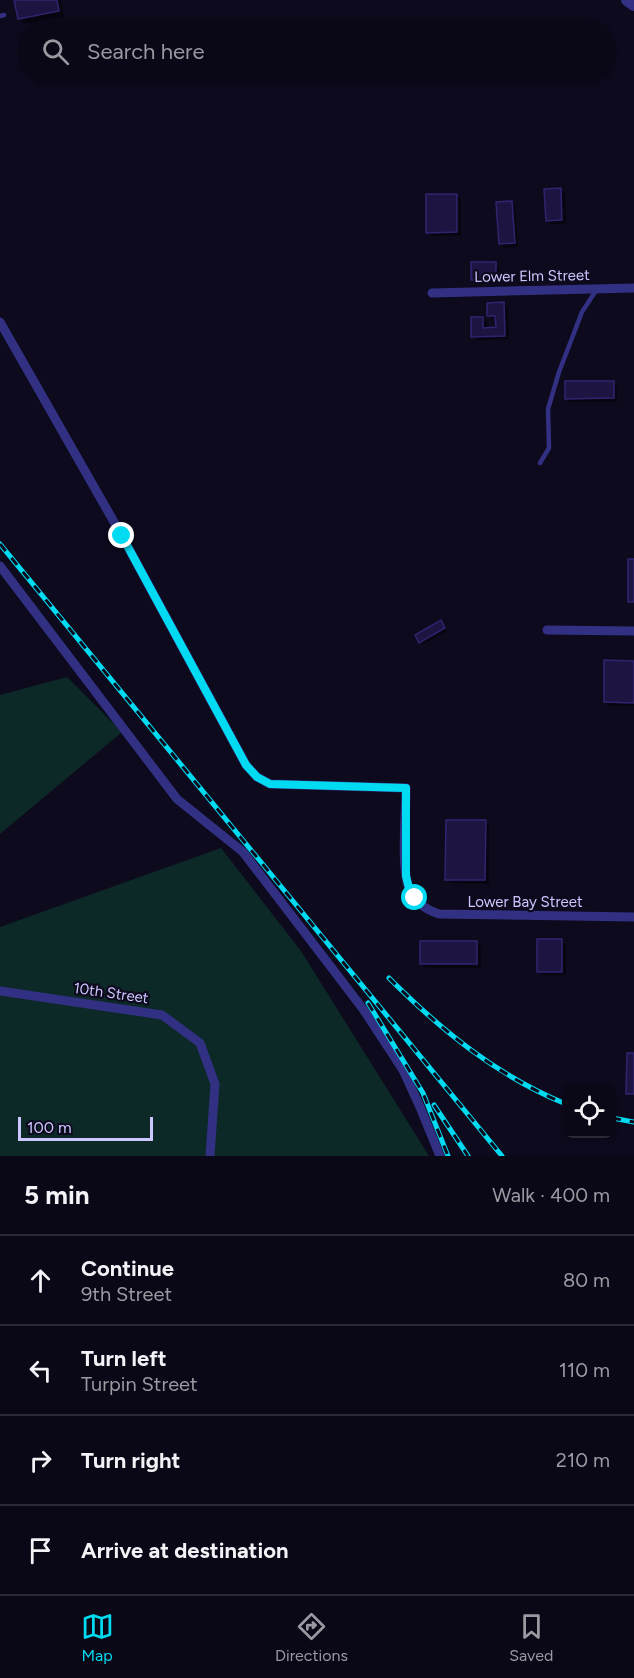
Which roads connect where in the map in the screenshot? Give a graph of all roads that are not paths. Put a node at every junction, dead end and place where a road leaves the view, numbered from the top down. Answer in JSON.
{"nodes":[{"id":1,"x":627,"y":0,"type":"edge"},
{"id":2,"x":634,"y":5,"type":"edge"},
{"id":3,"x":634,"y":288,"type":"edge"},
{"id":4,"x":597,"y":289,"type":"junction"},
{"id":5,"x":432,"y":293,"type":"dead end"},
{"id":6,"x":0,"y":322,"type":"edge"},
{"id":7,"x":540,"y":463,"type":"dead end"},
{"id":8,"x":0,"y":566,"type":"edge"},
{"id":9,"x":547,"y":630,"type":"dead end"},
{"id":10,"x":634,"y":631,"type":"edge"},
{"id":11,"x":634,"y":917,"type":"edge"},
{"id":12,"x":0,"y":991,"type":"edge"},
{"id":13,"x":210,"y":1156,"type":"edge"},
{"id":14,"x":440,"y":1156,"type":"edge"}],
"edges":[{"from":1,"to":2,"type":"street"},
{"from":3,"to":4,"type":"street","name":"Lower Elm Street"},
{"from":4,"to":5,"type":"street","name":"Lower Elm Street"},
{"from":4,"to":7,"type":"lane"},
{"from":6,"to":11,"type":"street","name":"Lower Bay Street"},
{"from":8,"to":14,"type":"street"},
{"from":9,"to":10,"type":"street"},
{"from":12,"to":13,"type":"street","name":"10th Street"}]}
